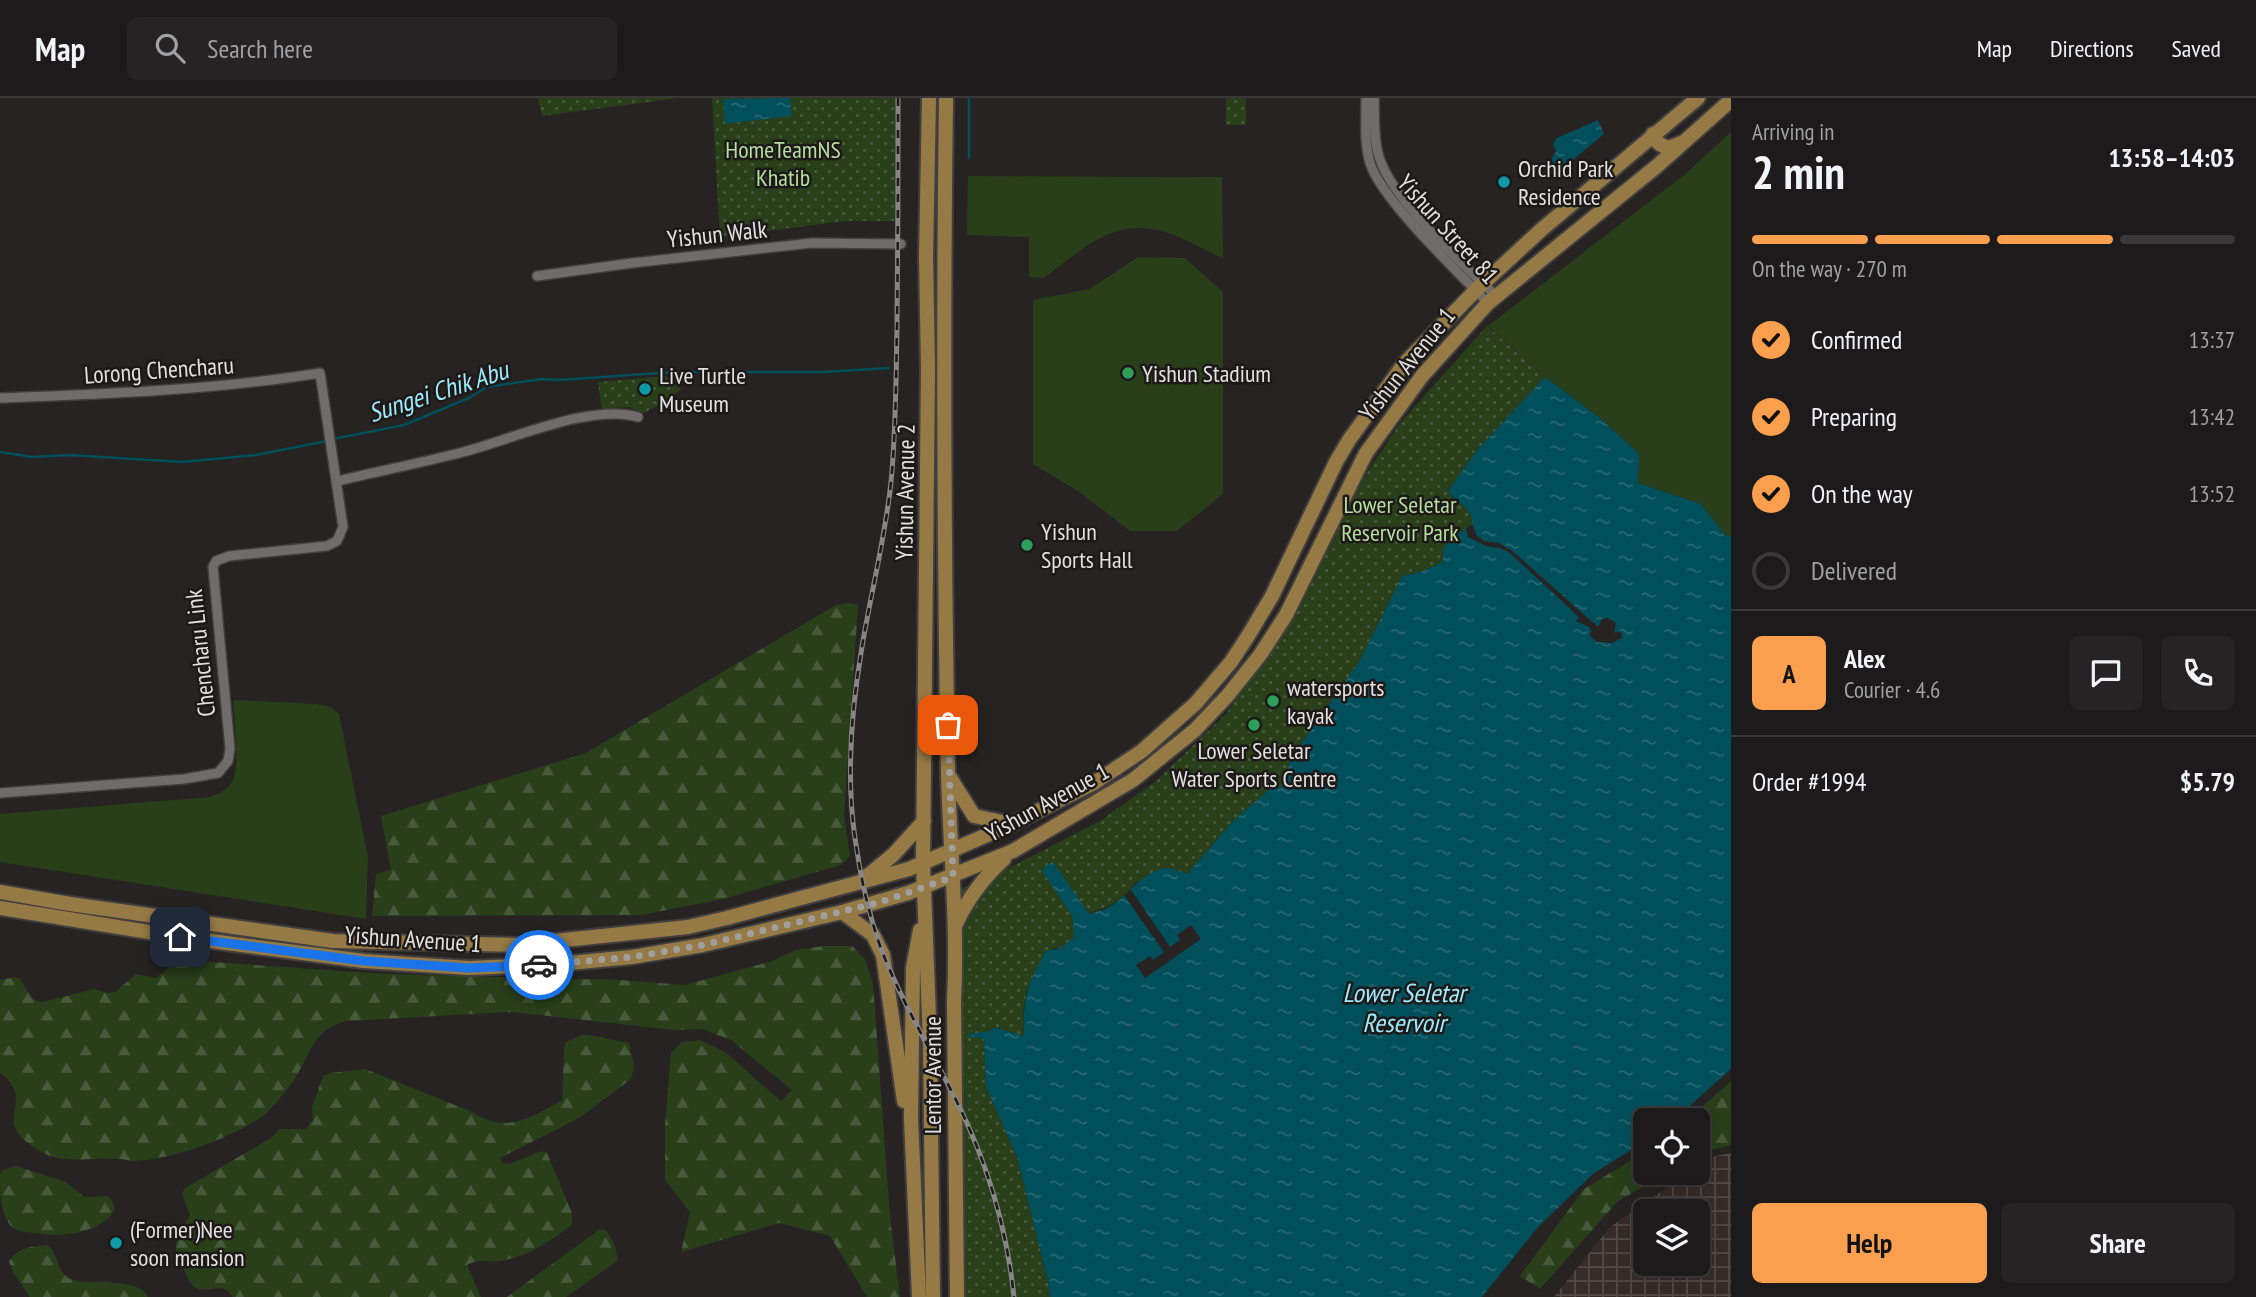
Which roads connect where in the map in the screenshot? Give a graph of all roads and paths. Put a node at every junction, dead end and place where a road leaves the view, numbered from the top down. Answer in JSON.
{"nodes":[{"id":1,"x":929,"y":98,"type":"edge"},
{"id":2,"x":946,"y":98,"type":"edge"},
{"id":3,"x":1366,"y":98,"type":"edge"},
{"id":4,"x":1374,"y":98,"type":"edge"},
{"id":5,"x":1698,"y":98,"type":"edge"},
{"id":6,"x":1731,"y":100,"type":"edge"},
{"id":7,"x":1653,"y":134,"type":"junction"},
{"id":8,"x":1684,"y":141,"type":"junction"},
{"id":9,"x":1625,"y":158,"type":"junction"},
{"id":10,"x":1657,"y":166,"type":"junction"},
{"id":11,"x":901,"y":244,"type":"dead end"},
{"id":12,"x":537,"y":276,"type":"dead end"},
{"id":13,"x":1479,"y":287,"type":"junction"},
{"id":14,"x":1492,"y":300,"type":"junction"},
{"id":15,"x":320,"y":373,"type":"joint"},
{"id":16,"x":0,"y":398,"type":"edge"},
{"id":17,"x":638,"y":417,"type":"dead end"},
{"id":18,"x":338,"y":481,"type":"junction"},
{"id":19,"x":1111,"y":771,"type":"junction"},
{"id":20,"x":948,"y":774,"type":"junction"},
{"id":21,"x":1133,"y":780,"type":"junction"},
{"id":22,"x":0,"y":793,"type":"edge"},
{"id":23,"x":924,"y":821,"type":"junction"},
{"id":24,"x":1012,"y":824,"type":"junction"},
{"id":25,"x":1013,"y":851,"type":"junction"},
{"id":26,"x":950,"y":852,"type":"junction"},
{"id":27,"x":923,"y":863,"type":"junction"},
{"id":28,"x":953,"y":877,"type":"junction"},
{"id":29,"x":860,"y":883,"type":"junction"},
{"id":30,"x":924,"y":887,"type":"junction"},
{"id":31,"x":0,"y":892,"type":"edge"},
{"id":32,"x":0,"y":908,"type":"edge"},
{"id":33,"x":842,"y":912,"type":"junction"},
{"id":34,"x":924,"y":912,"type":"junction"},
{"id":35,"x":955,"y":927,"type":"junction"},
{"id":36,"x":913,"y":1171,"type":"junction"},
{"id":37,"x":919,"y":1297,"type":"edge"},
{"id":38,"x":933,"y":1297,"type":"edge"},
{"id":39,"x":957,"y":1297,"type":"edge"}],
"edges":[{"from":1,"to":23,"type":"main road","name":"Yishun Avenue 2"},
{"from":2,"to":20,"type":"main road","name":"Yishun Avenue 2"},
{"from":3,"to":13,"type":"street","name":"Yishun Street 81"},
{"from":4,"to":13,"type":"street","name":"Yishun Street 81"},
{"from":5,"to":7,"type":"main road","name":"Yishun Avenue 1"},
{"from":6,"to":8,"type":"main road","name":"Yishun Avenue 1"},
{"from":7,"to":8,"type":"main road"},
{"from":7,"to":9,"type":"main road","name":"Yishun Avenue 1"},
{"from":8,"to":10,"type":"main road","name":"Yishun Avenue 1"},
{"from":9,"to":10,"type":"main road"},
{"from":9,"to":13,"type":"main road","name":"Yishun Avenue 1"},
{"from":10,"to":14,"type":"main road","name":"Yishun Avenue 1"},
{"from":11,"to":12,"type":"street","name":"Yishun Walk"},
{"from":13,"to":14,"type":"street","name":"Yishun Street 81"},
{"from":13,"to":19,"type":"main road","name":"Yishun Avenue 1"},
{"from":14,"to":21,"type":"main road","name":"Yishun Avenue 1"},
{"from":15,"to":16,"type":"street","name":"Lorong Chencharu"},
{"from":15,"to":18,"type":"street","name":"Chencharu Link"},
{"from":17,"to":18,"type":"street"},
{"from":18,"to":22,"type":"street","name":"Chencharu Link"},
{"from":19,"to":21,"type":"main road"},
{"from":19,"to":24,"type":"main road","name":"Yishun Avenue 1"},
{"from":20,"to":24,"type":"main road"},
{"from":20,"to":26,"type":"main road","name":"Yishun Avenue 2"},
{"from":21,"to":25,"type":"main road","name":"Yishun Avenue 1"},
{"from":23,"to":27,"type":"main road","name":"Yishun Avenue 2"},
{"from":23,"to":29,"type":"main road"},
{"from":24,"to":26,"type":"main road","name":"Yishun Avenue 1"},
{"from":25,"to":28,"type":"main road","name":"Yishun Avenue 1"},
{"from":25,"to":35,"type":"main road"},
{"from":26,"to":27,"type":"main road","name":"Yishun Avenue 1"},
{"from":26,"to":28,"type":"main road","name":"Lentor Avenue"},
{"from":27,"to":29,"type":"main road","name":"Yishun Avenue 1"},
{"from":27,"to":30,"type":"main road","name":"Yishun Avenue 2"},
{"from":28,"to":30,"type":"main road","name":"Yishun Avenue 1"},
{"from":28,"to":35,"type":"main road","name":"Lentor Avenue"},
{"from":29,"to":31,"type":"main road","name":"Yishun Avenue 1"},
{"from":30,"to":33,"type":"main road","name":"Yishun Avenue 1"},
{"from":30,"to":34,"type":"main road","name":"Lentor Avenue"},
{"from":32,"to":33,"type":"main road","name":"Yishun Avenue 1"},
{"from":33,"to":36,"type":"main road"},
{"from":34,"to":36,"type":"main road"},
{"from":34,"to":38,"type":"main road","name":"Lentor Avenue"},
{"from":35,"to":39,"type":"main road","name":"Lentor Avenue"},
{"from":36,"to":37,"type":"main road"}]}
